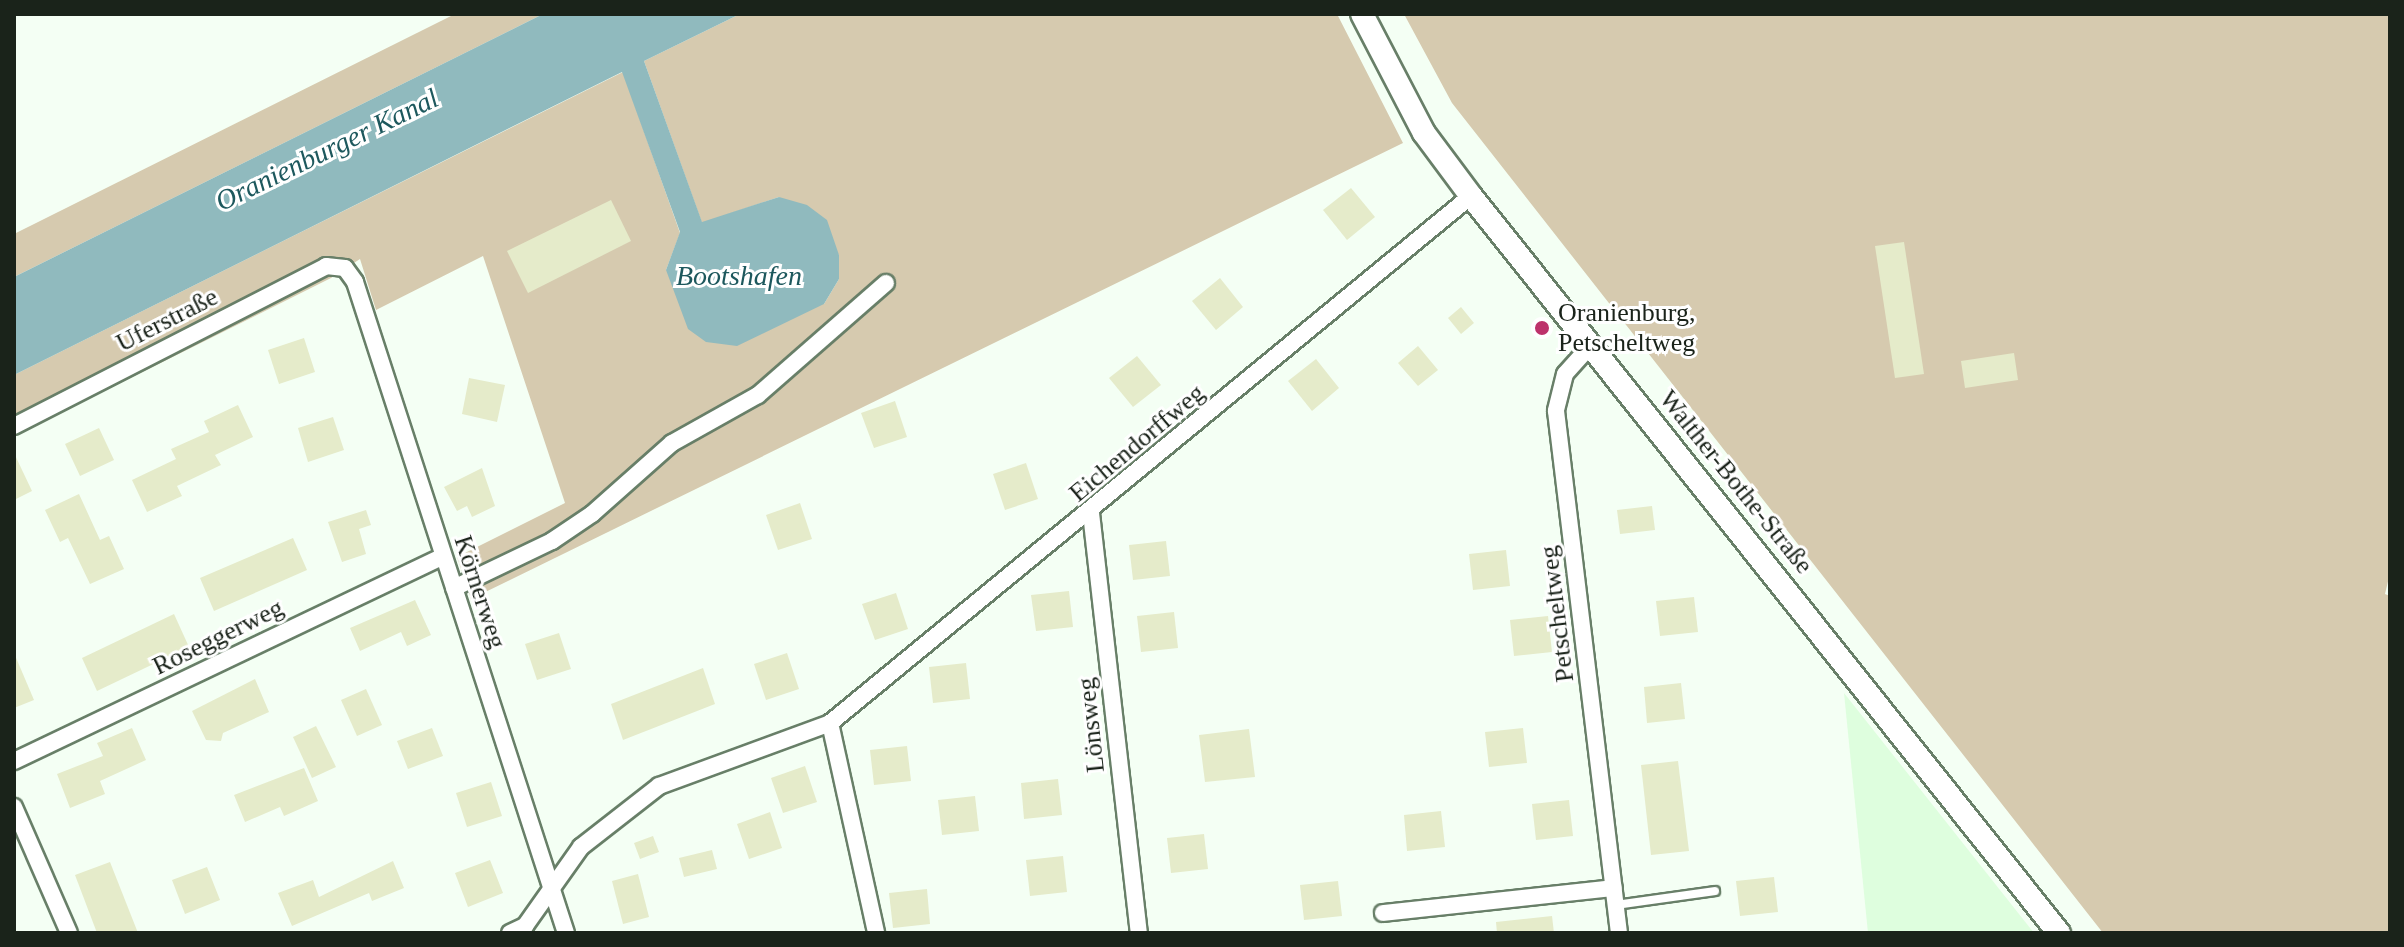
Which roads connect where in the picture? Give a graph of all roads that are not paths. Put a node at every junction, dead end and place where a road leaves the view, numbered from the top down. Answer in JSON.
{"nodes":[{"id":1,"x":1362,"y":14,"type":"edge"},
{"id":2,"x":1471,"y":196,"type":"junction"},
{"id":3,"x":345,"y":268,"type":"joint"},
{"id":4,"x":886,"y":283,"type":"dead end"},
{"id":5,"x":1591,"y":345,"type":"junction"},
{"id":6,"x":14,"y":426,"type":"edge"},
{"id":7,"x":1091,"y":513,"type":"junction"},
{"id":8,"x":443,"y":556,"type":"junction"},
{"id":9,"x":454,"y":588,"type":"junction"},
{"id":10,"x":830,"y":723,"type":"junction"},
{"id":11,"x":14,"y":761,"type":"edge"},
{"id":12,"x":14,"y":807,"type":"edge"},
{"id":13,"x":552,"y":888,"type":"junction"},
{"id":14,"x":1614,"y":888,"type":"junction"},
{"id":15,"x":1715,"y":891,"type":"dead end"},
{"id":16,"x":1616,"y":905,"type":"junction"},
{"id":17,"x":1383,"y":913,"type":"dead end"},
{"id":18,"x":69,"y":933,"type":"edge"},
{"id":19,"x":510,"y":933,"type":"edge"},
{"id":20,"x":566,"y":933,"type":"edge"},
{"id":21,"x":876,"y":933,"type":"edge"},
{"id":22,"x":1139,"y":933,"type":"edge"},
{"id":23,"x":1619,"y":933,"type":"edge"},
{"id":24,"x":2059,"y":933,"type":"edge"}],
"edges":[{"from":1,"to":2,"type":"street","name":"Walther-Bothe-Straße"},
{"from":2,"to":5,"type":"street","name":"Walther-Bothe-Straße"},
{"from":2,"to":7,"type":"street","name":"Eichendorffweg"},
{"from":3,"to":6,"type":"street","name":"Uferstraße"},
{"from":3,"to":8,"type":"street","name":"Körnerweg"},
{"from":4,"to":9,"type":"street"},
{"from":5,"to":14,"type":"street","name":"Petscheltweg"},
{"from":5,"to":24,"type":"street","name":"Walther-Bothe-Straße"},
{"from":7,"to":10,"type":"street","name":"Eichendorffweg"},
{"from":7,"to":22,"type":"street","name":"Lönsweg"},
{"from":8,"to":9,"type":"street","name":"Körnerweg"},
{"from":8,"to":11,"type":"street","name":"Roseggerweg"},
{"from":9,"to":13,"type":"street","name":"Körnerweg"},
{"from":10,"to":13,"type":"street","name":"Eichendorffweg"},
{"from":10,"to":21,"type":"street"},
{"from":12,"to":18,"type":"street"},
{"from":13,"to":19,"type":"street","name":"Eichendorffweg"},
{"from":13,"to":20,"type":"street","name":"Körnerweg"},
{"from":14,"to":16,"type":"street","name":"Petscheltweg"},
{"from":14,"to":17,"type":"street"},
{"from":15,"to":16,"type":"lane"},
{"from":16,"to":23,"type":"street","name":"Petscheltweg"}]}
